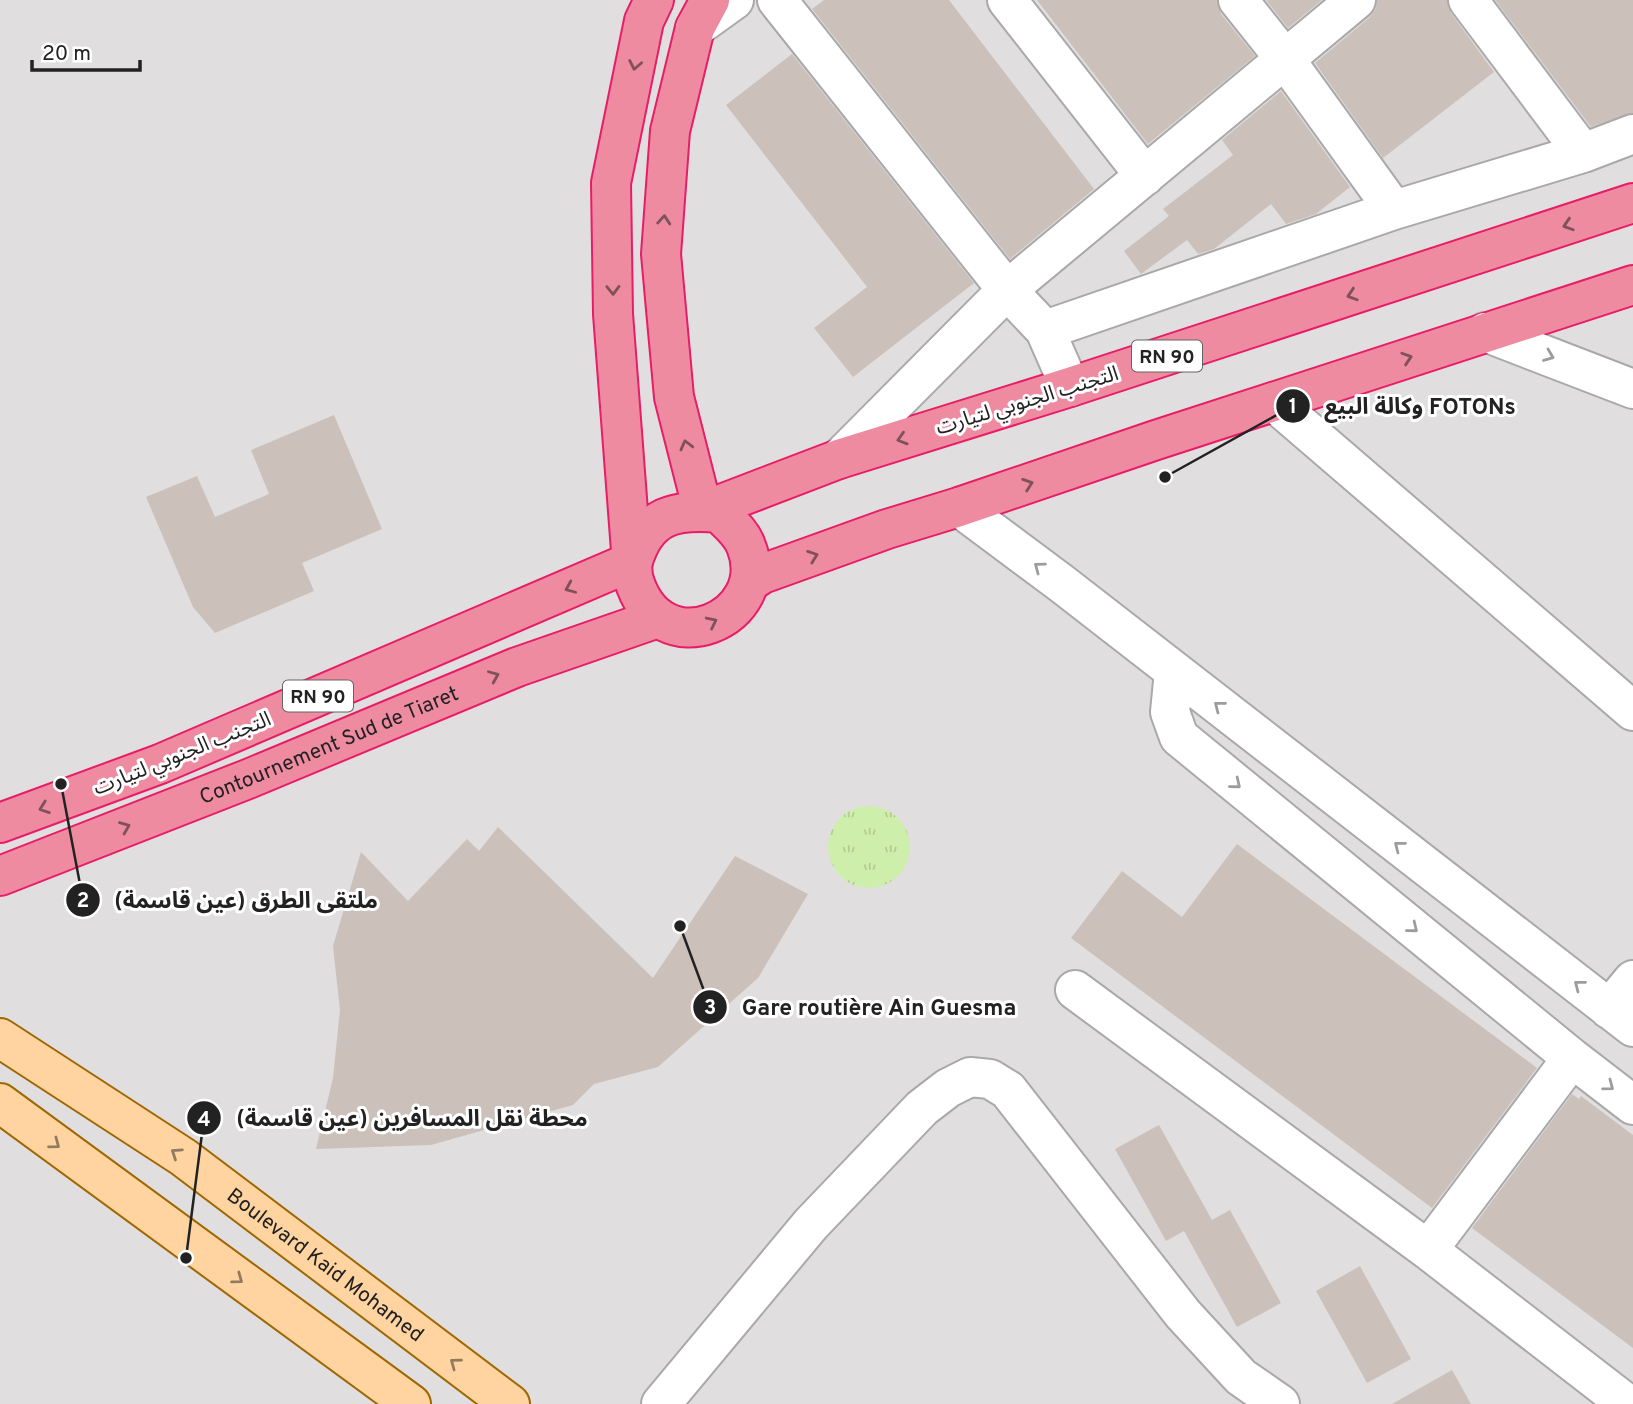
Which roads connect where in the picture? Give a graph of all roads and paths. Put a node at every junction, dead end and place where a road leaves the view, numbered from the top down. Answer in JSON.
{"nodes":[{"id":1,"x":654,"y":0,"type":"edge"},
{"id":2,"x":734,"y":0,"type":"edge"},
{"id":3,"x":778,"y":0,"type":"edge"},
{"id":4,"x":1007,"y":0,"type":"edge"},
{"id":5,"x":1238,"y":0,"type":"edge"},
{"id":6,"x":1356,"y":0,"type":"edge"},
{"id":7,"x":1468,"y":0,"type":"edge"},
{"id":8,"x":702,"y":14,"type":"edge"},
{"id":9,"x":1285,"y":59,"type":"junction"},
{"id":10,"x":1633,"y":134,"type":"edge"},
{"id":11,"x":1583,"y":153,"type":"junction"},
{"id":12,"x":1144,"y":176,"type":"junction"},
{"id":13,"x":1633,"y":203,"type":"edge"},
{"id":14,"x":1394,"y":211,"type":"junction"},
{"id":15,"x":1633,"y":285,"type":"edge"},
{"id":16,"x":1007,"y":290,"type":"junction"},
{"id":17,"x":1045,"y":330,"type":"junction"},
{"id":18,"x":1485,"y":332,"type":"junction"},
{"id":19,"x":1070,"y":387,"type":"junction"},
{"id":20,"x":1633,"y":389,"type":"edge"},
{"id":21,"x":1274,"y":402,"type":"junction"},
{"id":22,"x":839,"y":459,"type":"junction"},
{"id":23,"x":959,"y":508,"type":"junction"},
{"id":24,"x":703,"y":512,"type":"junction"},
{"id":25,"x":633,"y":561,"type":"junction"},
{"id":26,"x":750,"y":582,"type":"junction"},
{"id":27,"x":657,"y":618,"type":"junction"},
{"id":28,"x":1174,"y":671,"type":"junction"},
{"id":29,"x":1633,"y":711,"type":"edge"},
{"id":30,"x":0,"y":823,"type":"edge"},
{"id":31,"x":38,"y":862,"type":"junction"},
{"id":32,"x":0,"y":876,"type":"edge"},
{"id":33,"x":0,"y":896,"type":"edge"},
{"id":34,"x":1075,"y":990,"type":"dead end"},
{"id":35,"x":1625,"y":1005,"type":"edge"},
{"id":36,"x":0,"y":1038,"type":"edge"},
{"id":37,"x":1572,"y":1058,"type":"junction"},
{"id":38,"x":0,"y":1103,"type":"edge"},
{"id":39,"x":1633,"y":1105,"type":"edge"},
{"id":40,"x":1428,"y":1250,"type":"junction"},
{"id":41,"x":411,"y":1404,"type":"edge"},
{"id":42,"x":510,"y":1404,"type":"edge"},
{"id":43,"x":661,"y":1404,"type":"edge"},
{"id":44,"x":1280,"y":1404,"type":"edge"},
{"id":45,"x":1627,"y":1404,"type":"edge"}],
"edges":[{"from":1,"to":25,"type":"highway","one_way":true},
{"from":2,"to":8,"type":"street"},
{"from":3,"to":16,"type":"street"},
{"from":4,"to":12,"type":"street"},
{"from":5,"to":9,"type":"street"},
{"from":6,"to":9,"type":"street"},
{"from":7,"to":11,"type":"street"},
{"from":24,"to":8,"type":"highway","one_way":true},
{"from":9,"to":12,"type":"street"},
{"from":9,"to":14,"type":"street"},
{"from":10,"to":11,"type":"street"},
{"from":11,"to":14,"type":"street"},
{"from":12,"to":16,"type":"street"},
{"from":13,"to":19,"type":"highway","name":"التجنب الجنوبي لتيارت","number":"RN 90","one_way":true},
{"from":14,"to":17,"type":"street"},
{"from":15,"to":18,"type":"highway"},
{"from":16,"to":17,"type":"street"},
{"from":16,"to":22,"type":"street"},
{"from":17,"to":19,"type":"street"},
{"from":18,"to":20,"type":"street","one_way":true},
{"from":21,"to":18,"type":"highway","one_way":true},
{"from":19,"to":22,"type":"highway","name":"التجنب الجنوبي لتيارت","number":"RN 90","one_way":true},
{"from":23,"to":21,"type":"highway","one_way":true},
{"from":21,"to":29,"type":"street"},
{"from":22,"to":24,"type":"highway","name":"التجنب الجنوبي لتيارت","number":"RN 90"},
{"from":26,"to":23,"type":"highway","one_way":true},
{"from":28,"to":23,"type":"street","one_way":true},
{"from":24,"to":25,"type":"highway"},
{"from":24,"to":26,"type":"highway"},
{"from":25,"to":27,"type":"highway"},
{"from":25,"to":30,"type":"highway","name":"التجنب الجنوبي لتيارت","number":"RN 90","one_way":true},
{"from":27,"to":26,"type":"highway","one_way":true},
{"from":31,"to":27,"type":"highway","name":"Contournement Sud de Tiaret","number":"RN 90","one_way":true},
{"from":35,"to":28,"type":"street","one_way":true},
{"from":28,"to":37,"type":"street","one_way":true},
{"from":31,"to":32,"type":"highway","name":"Contournement Sud de Tiaret","number":"RN 90"},
{"from":31,"to":33,"type":"highway"},
{"from":34,"to":40,"type":"street"},
{"from":42,"to":36,"type":"main road","name":"Boulevard Kaid Mohamed","one_way":true},
{"from":37,"to":39,"type":"street","one_way":true},
{"from":37,"to":40,"type":"street"},
{"from":38,"to":41,"type":"main road","one_way":true},
{"from":40,"to":45,"type":"street"},
{"from":43,"to":44,"type":"street"}]}
